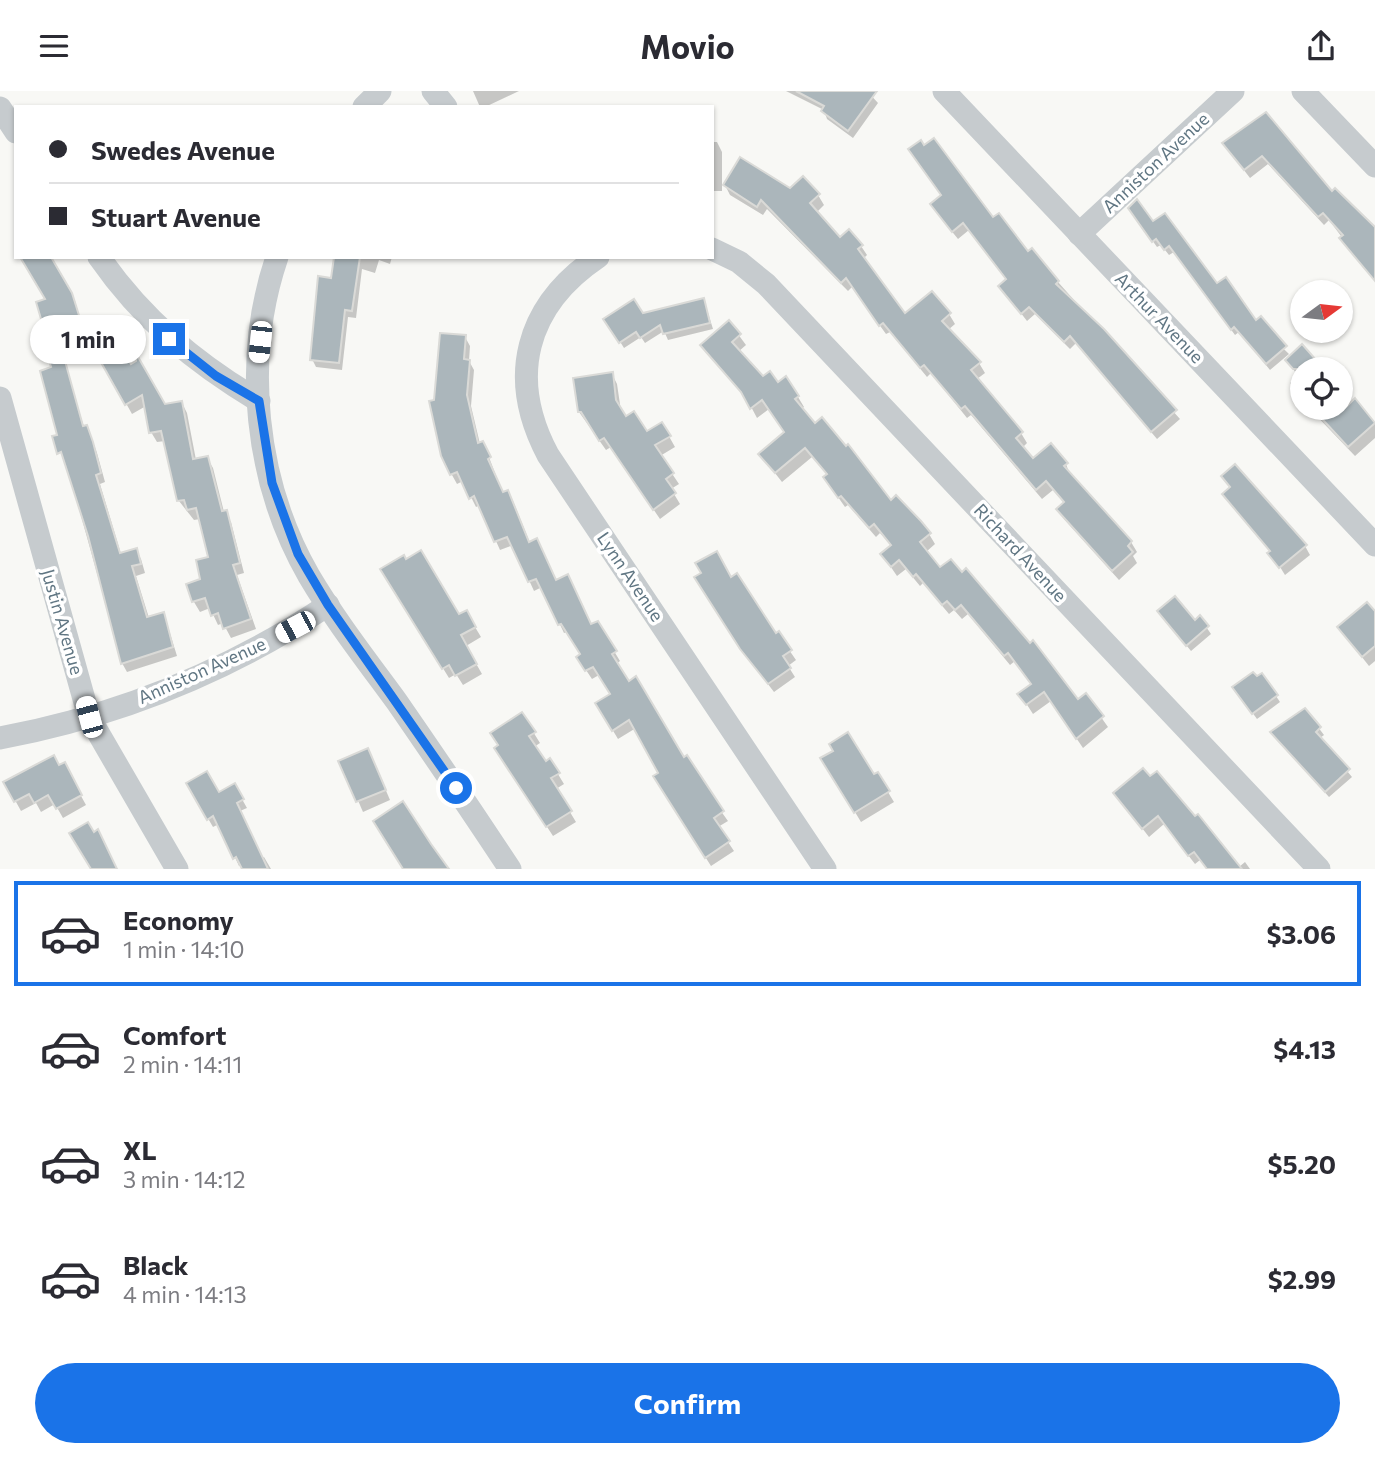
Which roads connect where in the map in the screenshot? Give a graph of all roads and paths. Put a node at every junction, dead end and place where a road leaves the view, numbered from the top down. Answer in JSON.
{"nodes":[{"id":1,"x":380,"y":91,"type":"edge"},
{"id":2,"x":433,"y":91,"type":"edge"},
{"id":3,"x":944,"y":91,"type":"edge"},
{"id":4,"x":1233,"y":91,"type":"edge"},
{"id":5,"x":1303,"y":91,"type":"edge"},
{"id":6,"x":366,"y":105,"type":"edge"},
{"id":7,"x":444,"y":105,"type":"edge"},
{"id":8,"x":9,"y":121,"type":"edge"},
{"id":9,"x":0,"y":145,"type":"edge"},
{"id":10,"x":1375,"y":166,"type":"edge"},
{"id":11,"x":1079,"y":234,"type":"junction"},
{"id":12,"x":714,"y":250,"type":"edge"},
{"id":13,"x":101,"y":259,"type":"edge"},
{"id":14,"x":277,"y":259,"type":"edge"},
{"id":15,"x":591,"y":259,"type":"edge"},
{"id":16,"x":572,"y":264,"type":"edge"},
{"id":17,"x":0,"y":398,"type":"edge"},
{"id":18,"x":259,"y":401,"type":"junction"},
{"id":19,"x":1375,"y":545,"type":"edge"},
{"id":20,"x":328,"y":605,"type":"junction"},
{"id":21,"x":89,"y":717,"type":"junction"},
{"id":22,"x":0,"y":738,"type":"edge"},
{"id":23,"x":177,"y":869,"type":"edge"},
{"id":24,"x":510,"y":869,"type":"edge"},
{"id":25,"x":825,"y":869,"type":"edge"},
{"id":26,"x":1319,"y":869,"type":"edge"}],
"edges":[{"from":1,"to":6,"type":"street"},
{"from":2,"to":7,"type":"street"},
{"from":3,"to":11,"type":"street","name":"Arthur Avenue"},
{"from":4,"to":11,"type":"street","name":"Anniston Avenue"},
{"from":5,"to":10,"type":"street"},
{"from":8,"to":9,"type":"street"},
{"from":11,"to":19,"type":"street","name":"Arthur Avenue"},
{"from":12,"to":26,"type":"street","name":"Richard Avenue"},
{"from":13,"to":18,"type":"street"},
{"from":14,"to":18,"type":"street"},
{"from":15,"to":16,"type":"street"},
{"from":16,"to":25,"type":"street","name":"Lynn Avenue"},
{"from":17,"to":21,"type":"street","name":"Justin Avenue"},
{"from":18,"to":20,"type":"street"},
{"from":20,"to":21,"type":"street","name":"Anniston Avenue"},
{"from":20,"to":24,"type":"street"},
{"from":21,"to":22,"type":"street","name":"Anniston Avenue"},
{"from":21,"to":23,"type":"street","name":"Justin Avenue"}]}
